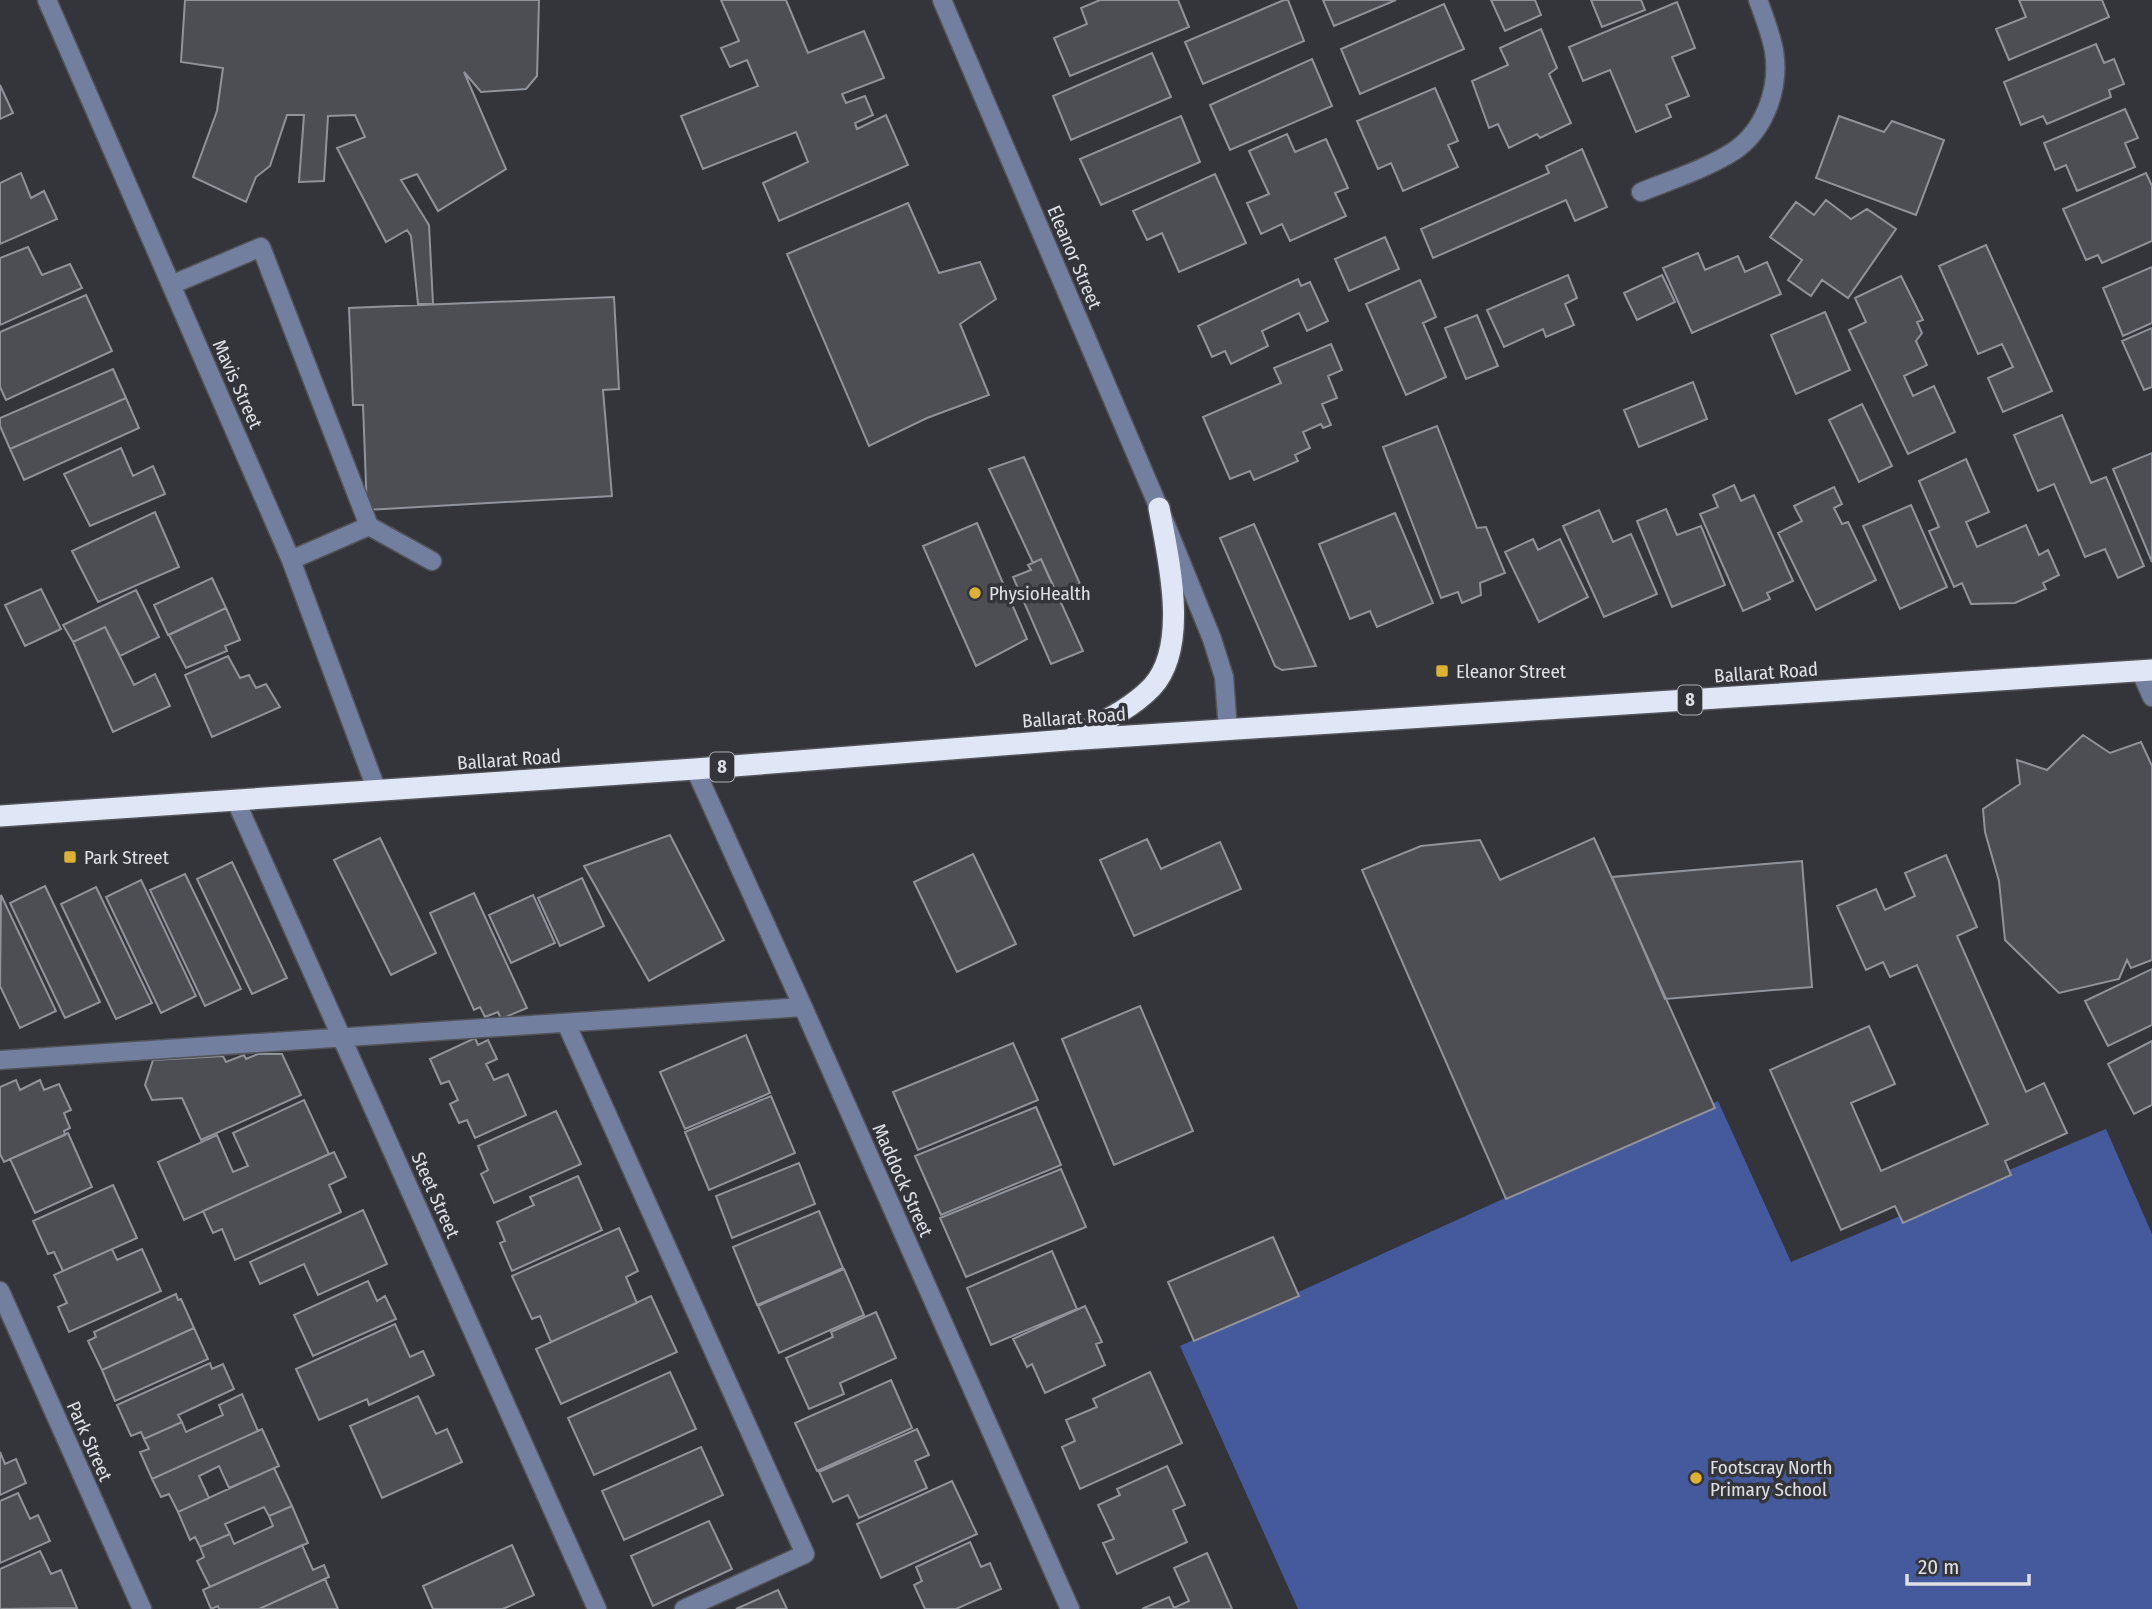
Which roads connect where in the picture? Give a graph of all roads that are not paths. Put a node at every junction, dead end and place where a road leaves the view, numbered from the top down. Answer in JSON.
{"nodes":[{"id":1,"x":47,"y":0,"type":"edge"},
{"id":2,"x":942,"y":0,"type":"edge"},
{"id":3,"x":1758,"y":0,"type":"edge"},
{"id":4,"x":1641,"y":192,"type":"dead end"},
{"id":5,"x":171,"y":285,"type":"junction"},
{"id":6,"x":1159,"y":508,"type":"junction"},
{"id":7,"x":369,"y":526,"type":"junction"},
{"id":8,"x":291,"y":560,"type":"junction"},
{"id":9,"x":432,"y":561,"type":"dead end"},
{"id":10,"x":2146,"y":670,"type":"edge"},
{"id":11,"x":2152,"y":697,"type":"edge"},
{"id":12,"x":1228,"y":730,"type":"junction"},
{"id":13,"x":1067,"y":740,"type":"junction"},
{"id":14,"x":695,"y":769,"type":"junction"},
{"id":15,"x":377,"y":791,"type":"junction"},
{"id":16,"x":235,"y":799,"type":"junction"},
{"id":17,"x":0,"y":817,"type":"edge"},
{"id":18,"x":803,"y":1007,"type":"junction"},
{"id":19,"x":566,"y":1023,"type":"junction"},
{"id":20,"x":342,"y":1038,"type":"junction"},
{"id":21,"x":0,"y":1060,"type":"edge"},
{"id":22,"x":0,"y":1291,"type":"edge"},
{"id":23,"x":142,"y":1609,"type":"edge"},
{"id":24,"x":597,"y":1609,"type":"edge"},
{"id":25,"x":684,"y":1609,"type":"edge"},
{"id":26,"x":1070,"y":1609,"type":"edge"}],
"edges":[{"from":1,"to":5,"type":"street","name":"Mavis Street"},
{"from":2,"to":6,"type":"street","name":"Eleanor Street"},
{"from":3,"to":4,"type":"street"},
{"from":5,"to":7,"type":"street"},
{"from":5,"to":8,"type":"street","name":"Mavis Street"},
{"from":6,"to":12,"type":"street","name":"Eleanor Street"},
{"from":6,"to":13,"type":"highway"},
{"from":7,"to":8,"type":"street"},
{"from":7,"to":9,"type":"street"},
{"from":8,"to":15,"type":"street","name":"Mavis Street"},
{"from":10,"to":11,"type":"street"},
{"from":10,"to":12,"type":"highway","name":"Ballarat Road","number":"8"},
{"from":12,"to":13,"type":"highway","name":"Ballarat Road","number":"8"},
{"from":13,"to":14,"type":"highway","name":"Ballarat Road","number":"8"},
{"from":14,"to":15,"type":"highway","name":"Ballarat Road","number":"8"},
{"from":14,"to":18,"type":"street","name":"Maddock Street"},
{"from":15,"to":16,"type":"highway","name":"Ballarat Road","number":"8"},
{"from":16,"to":17,"type":"highway","name":"Ballarat Road","number":"8"},
{"from":16,"to":20,"type":"street","name":"Steet Street"},
{"from":18,"to":19,"type":"street"},
{"from":18,"to":26,"type":"street","name":"Maddock Street"},
{"from":19,"to":20,"type":"street"},
{"from":19,"to":25,"type":"street"},
{"from":20,"to":21,"type":"street"},
{"from":20,"to":24,"type":"street","name":"Steet Street"},
{"from":22,"to":23,"type":"street","name":"Park Street"}]}
